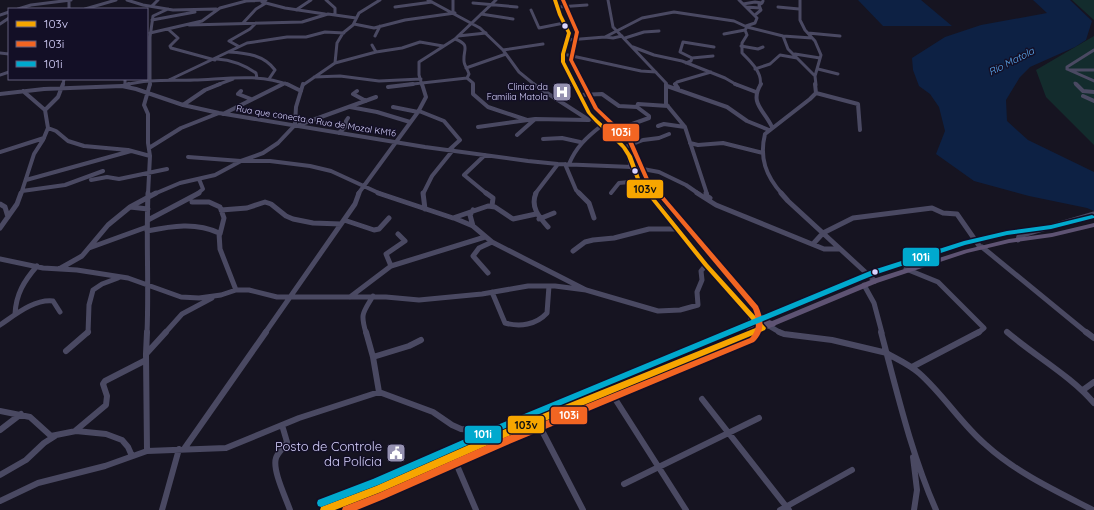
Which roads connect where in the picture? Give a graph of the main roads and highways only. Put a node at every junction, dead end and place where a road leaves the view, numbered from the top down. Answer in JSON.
{"nodes":[{"id":1,"x":555,"y":0,"type":"edge"},
{"id":2,"x":1092,"y":227,"type":"edge"},
{"id":3,"x":750,"y":314,"type":"junction"},
{"id":4,"x":768,"y":326,"type":"junction"},
{"id":5,"x":749,"y":333,"type":"junction"},
{"id":6,"x":324,"y":510,"type":"edge"}],
"edges":[{"from":1,"to":3,"type":"main road"},
{"from":2,"to":4,"type":"main road"},
{"from":3,"to":4,"type":"main road"},
{"from":3,"to":4,"type":"main road"},
{"from":3,"to":5,"type":"main road"},
{"from":4,"to":5,"type":"main road"},
{"from":5,"to":6,"type":"main road"}]}
